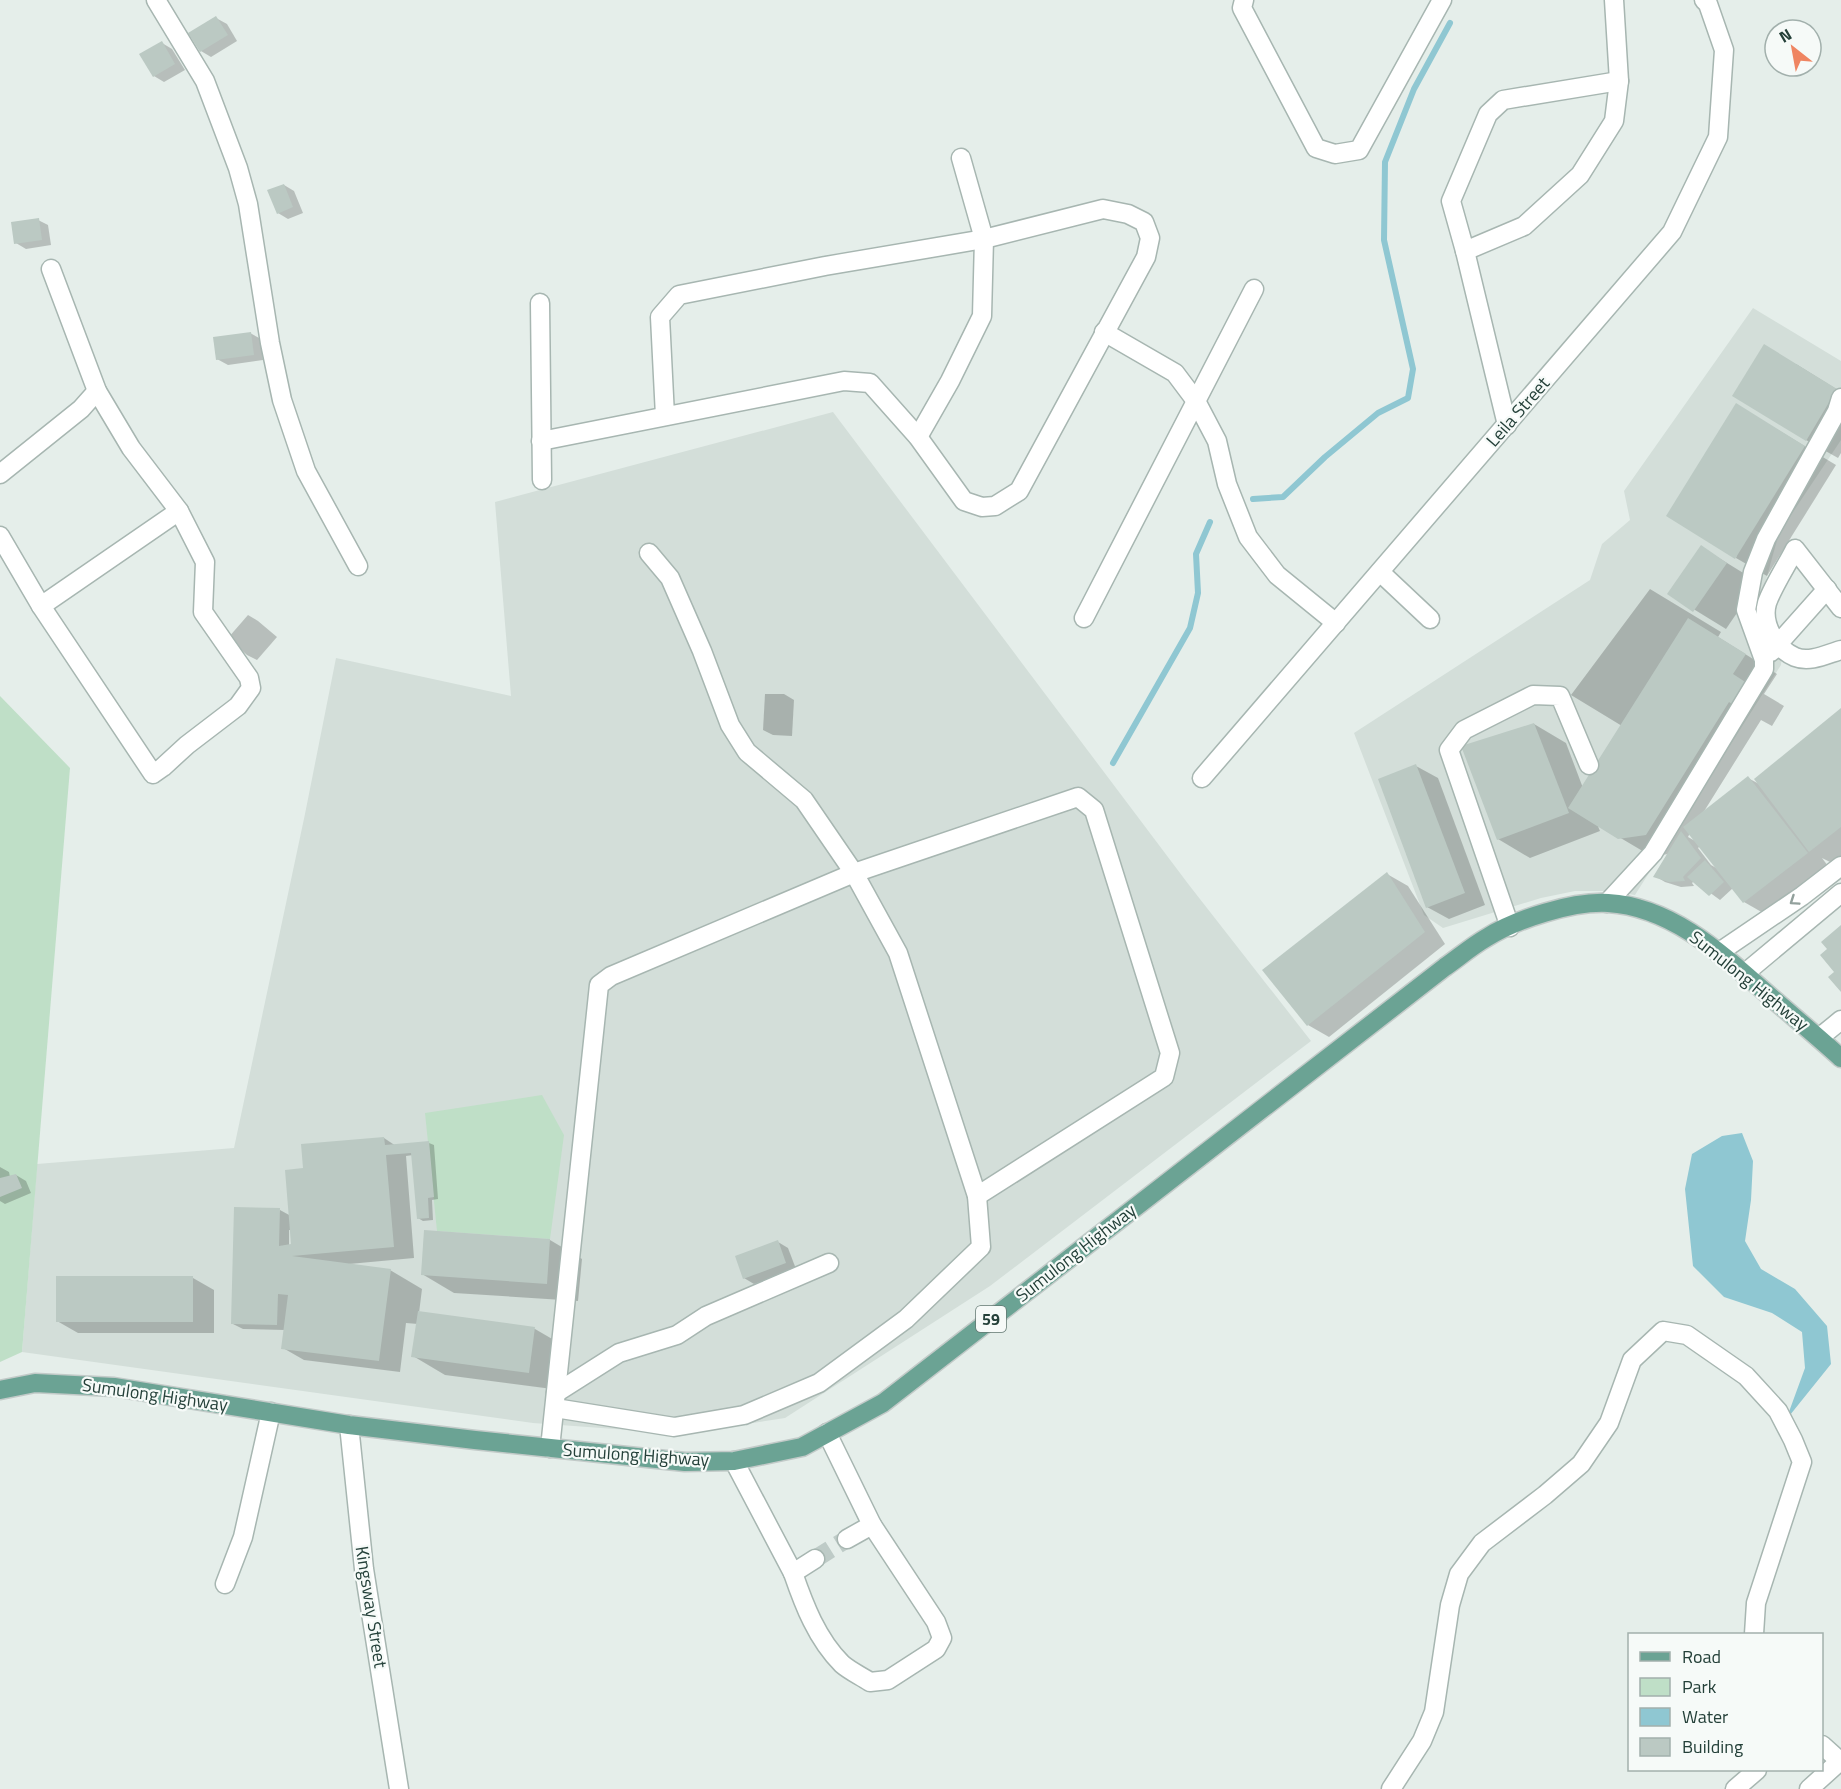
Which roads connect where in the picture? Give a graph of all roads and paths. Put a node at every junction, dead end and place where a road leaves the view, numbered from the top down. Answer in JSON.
{"nodes":[{"id":1,"x":156,"y":0,"type":"edge"},
{"id":2,"x":1244,"y":0,"type":"edge"},
{"id":3,"x":1442,"y":0,"type":"edge"},
{"id":4,"x":1614,"y":0,"type":"edge"},
{"id":5,"x":1704,"y":0,"type":"edge"},
{"id":6,"x":1618,"y":81,"type":"junction"},
{"id":7,"x":961,"y":158,"type":"dead end"},
{"id":8,"x":984,"y":239,"type":"junction"},
{"id":9,"x":1465,"y":251,"type":"junction"},
{"id":10,"x":51,"y":269,"type":"dead end"},
{"id":11,"x":1254,"y":289,"type":"dead end"},
{"id":12,"x":540,"y":303,"type":"dead end"},
{"id":13,"x":1104,"y":332,"type":"junction"},
{"id":14,"x":97,"y":392,"type":"junction"},
{"id":15,"x":1841,"y":399,"type":"edge"},
{"id":16,"x":1196,"y":401,"type":"junction"},
{"id":17,"x":665,"y":416,"type":"junction"},
{"id":18,"x":1507,"y":425,"type":"junction"},
{"id":19,"x":918,"y":437,"type":"junction"},
{"id":20,"x":542,"y":441,"type":"junction"},
{"id":21,"x":0,"y":474,"type":"edge"},
{"id":22,"x":542,"y":480,"type":"dead end"},
{"id":23,"x":179,"y":511,"type":"junction"},
{"id":24,"x":0,"y":536,"type":"edge"},
{"id":25,"x":649,"y":552,"type":"dead end"},
{"id":26,"x":358,"y":566,"type":"dead end"},
{"id":27,"x":1380,"y":572,"type":"junction"},
{"id":28,"x":1827,"y":589,"type":"junction"},
{"id":29,"x":41,"y":606,"type":"junction"},
{"id":30,"x":1841,"y":608,"type":"edge"},
{"id":31,"x":1084,"y":618,"type":"dead end"},
{"id":32,"x":1430,"y":619,"type":"dead end"},
{"id":33,"x":1336,"y":623,"type":"junction"},
{"id":34,"x":1778,"y":645,"type":"junction"},
{"id":35,"x":1841,"y":650,"type":"edge"},
{"id":36,"x":1764,"y":660,"type":"junction"},
{"id":37,"x":1589,"y":765,"type":"dead end"},
{"id":38,"x":1202,"y":778,"type":"dead end"},
{"id":39,"x":1841,"y":866,"type":"edge"},
{"id":40,"x":854,"y":873,"type":"junction"},
{"id":41,"x":1841,"y":893,"type":"edge"},
{"id":42,"x":1607,"y":903,"type":"junction"},
{"id":43,"x":1510,"y":927,"type":"junction"},
{"id":44,"x":1718,"y":952,"type":"junction"},
{"id":45,"x":1744,"y":974,"type":"junction"},
{"id":46,"x":1841,"y":1020,"type":"edge"},
{"id":47,"x":1820,"y":1038,"type":"junction"},
{"id":48,"x":1841,"y":1058,"type":"edge"},
{"id":49,"x":977,"y":1196,"type":"junction"},
{"id":50,"x":830,"y":1263,"type":"dead end"},
{"id":51,"x":0,"y":1390,"type":"edge"},
{"id":52,"x":556,"y":1400,"type":"junction"},
{"id":53,"x":271,"y":1413,"type":"junction"},
{"id":54,"x":349,"y":1425,"type":"junction"},
{"id":55,"x":827,"y":1433,"type":"junction"},
{"id":56,"x":550,"y":1448,"type":"junction"},
{"id":57,"x":734,"y":1461,"type":"junction"},
{"id":58,"x":872,"y":1525,"type":"junction"},
{"id":59,"x":847,"y":1539,"type":"tunnel mouth"},
{"id":60,"x":815,"y":1558,"type":"tunnel mouth"},
{"id":61,"x":793,"y":1573,"type":"junction"},
{"id":62,"x":225,"y":1584,"type":"dead end"},
{"id":63,"x":1754,"y":1633,"type":"edge"},
{"id":64,"x":1823,"y":1746,"type":"edge"},
{"id":65,"x":1840,"y":1761,"type":"edge"},
{"id":66,"x":1756,"y":1771,"type":"edge"},
{"id":67,"x":399,"y":1789,"type":"edge"},
{"id":68,"x":1391,"y":1789,"type":"edge"},
{"id":69,"x":1735,"y":1789,"type":"edge"},
{"id":70,"x":1809,"y":1789,"type":"edge"}],
"edges":[{"from":1,"to":26,"type":"street"},
{"from":2,"to":3,"type":"street"},
{"from":4,"to":6,"type":"street"},
{"from":5,"to":18,"type":"street","name":"Leila Street"},
{"from":6,"to":9,"type":"street"},
{"from":6,"to":9,"type":"street"},
{"from":7,"to":8,"type":"street"},
{"from":8,"to":13,"type":"street"},
{"from":8,"to":17,"type":"street"},
{"from":8,"to":19,"type":"street"},
{"from":9,"to":18,"type":"street"},
{"from":10,"to":14,"type":"street"},
{"from":11,"to":16,"type":"street"},
{"from":12,"to":20,"type":"street"},
{"from":13,"to":16,"type":"street"},
{"from":13,"to":19,"type":"street"},
{"from":14,"to":21,"type":"street"},
{"from":14,"to":23,"type":"street"},
{"from":15,"to":36,"type":"street"},
{"from":16,"to":31,"type":"street"},
{"from":16,"to":33,"type":"street"},
{"from":17,"to":19,"type":"street"},
{"from":17,"to":20,"type":"street"},
{"from":18,"to":27,"type":"street","name":"Leila Street"},
{"from":20,"to":22,"type":"street"},
{"from":23,"to":29,"type":"street"},
{"from":23,"to":29,"type":"street"},
{"from":24,"to":29,"type":"street"},
{"from":25,"to":40,"type":"street"},
{"from":27,"to":32,"type":"street"},
{"from":27,"to":33,"type":"street","name":"Leila Street"},
{"from":28,"to":30,"type":"street"},
{"from":28,"to":34,"type":"street"},
{"from":28,"to":34,"type":"street"},
{"from":33,"to":38,"type":"street","name":"Leila Street"},
{"from":34,"to":35,"type":"street"},
{"from":34,"to":36,"type":"street"},
{"from":36,"to":42,"type":"street"},
{"from":37,"to":43,"type":"street"},
{"from":39,"to":44,"type":"street","one_way":true},
{"from":40,"to":49,"type":"street"},
{"from":40,"to":49,"type":"street"},
{"from":40,"to":52,"type":"street"},
{"from":41,"to":45,"type":"street"},
{"from":42,"to":43,"type":"main road","name":"Sumulong Highway","number":"59"},
{"from":42,"to":44,"type":"main road","name":"Sumulong Highway","number":"59"},
{"from":43,"to":55,"type":"main road","name":"Sumulong Highway","number":"59"},
{"from":44,"to":45,"type":"main road","name":"Sumulong Highway","number":"59"},
{"from":45,"to":47,"type":"main road","name":"Sumulong Highway","number":"59"},
{"from":46,"to":47,"type":"street"},
{"from":47,"to":48,"type":"main road","name":"Sumulong Highway","number":"59"},
{"from":49,"to":52,"type":"street"},
{"from":50,"to":52,"type":"street"},
{"from":51,"to":53,"type":"main road","name":"Sumulong Highway","number":"59"},
{"from":52,"to":56,"type":"street"},
{"from":53,"to":54,"type":"main road","name":"Sumulong Highway","number":"59"},
{"from":53,"to":62,"type":"street"},
{"from":54,"to":56,"type":"main road","name":"Sumulong Highway","number":"59"},
{"from":54,"to":67,"type":"street","name":"Kingsway Street"},
{"from":55,"to":57,"type":"main road","name":"Sumulong Highway","number":"59"},
{"from":55,"to":58,"type":"street"},
{"from":56,"to":57,"type":"main road","name":"Sumulong Highway","number":"59"},
{"from":57,"to":61,"type":"street"},
{"from":58,"to":59,"type":"street"},
{"from":58,"to":61,"type":"street"},
{"from":60,"to":61,"type":"street"},
{"from":63,"to":68,"type":"street"},
{"from":64,"to":65,"type":"street"},
{"from":65,"to":70,"type":"street"},
{"from":66,"to":69,"type":"street"}]}
